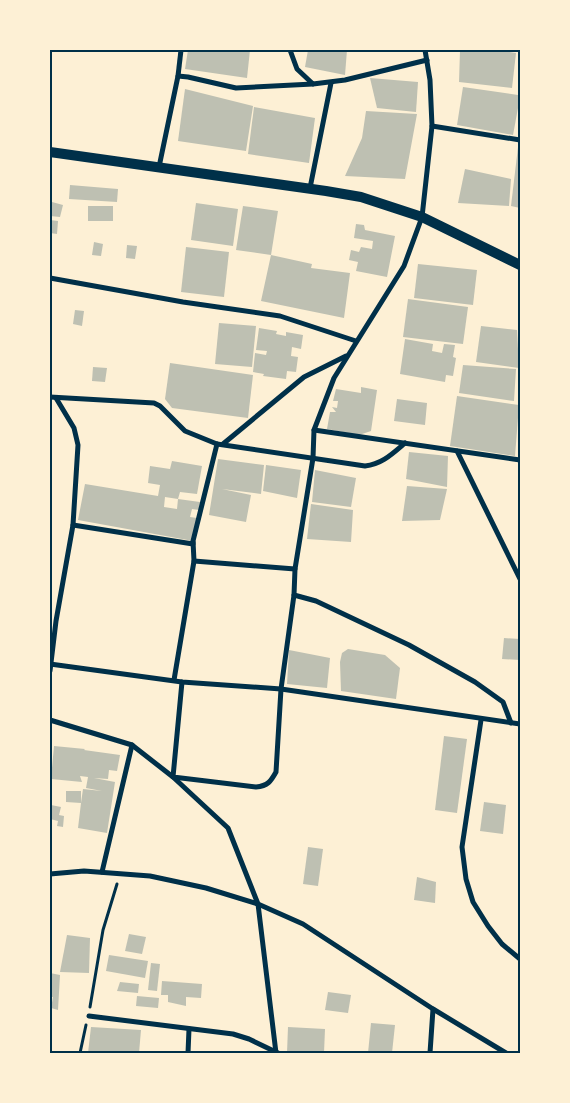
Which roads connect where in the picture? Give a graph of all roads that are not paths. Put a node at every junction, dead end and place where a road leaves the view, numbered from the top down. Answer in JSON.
{"nodes":[{"id":1,"x":181,"y":50,"type":"edge"},
{"id":2,"x":290,"y":50,"type":"edge"},
{"id":3,"x":425,"y":50,"type":"edge"},
{"id":4,"x":427,"y":60,"type":"junction"},
{"id":5,"x":178,"y":76,"type":"junction"},
{"id":6,"x":331,"y":83,"type":"junction"},
{"id":7,"x":313,"y":84,"type":"junction"},
{"id":8,"x":432,"y":126,"type":"junction"},
{"id":9,"x":520,"y":140,"type":"edge"},
{"id":10,"x":50,"y":152,"type":"edge"},
{"id":11,"x":159,"y":167,"type":"junction"},
{"id":12,"x":310,"y":188,"type":"junction"},
{"id":13,"x":422,"y":217,"type":"junction"},
{"id":14,"x":520,"y":265,"type":"edge"},
{"id":15,"x":50,"y":278,"type":"edge"},
{"id":16,"x":356,"y":342,"type":"junction"},
{"id":17,"x":346,"y":356,"type":"junction"},
{"id":18,"x":53,"y":397,"type":"edge"},
{"id":19,"x":314,"y":430,"type":"junction"},
{"id":20,"x":405,"y":443,"type":"junction"},
{"id":21,"x":217,"y":444,"type":"junction"},
{"id":22,"x":223,"y":444,"type":"junction"},
{"id":23,"x":457,"y":451,"type":"junction"},
{"id":24,"x":313,"y":458,"type":"junction"},
{"id":25,"x":520,"y":460,"type":"edge"},
{"id":26,"x":73,"y":525,"type":"junction"},
{"id":27,"x":194,"y":541,"type":"junction"},
{"id":28,"x":194,"y":561,"type":"junction"},
{"id":29,"x":295,"y":569,"type":"junction"},
{"id":30,"x":520,"y":579,"type":"edge"},
{"id":31,"x":294,"y":595,"type":"junction"},
{"id":32,"x":53,"y":620,"type":"edge"},
{"id":33,"x":50,"y":664,"type":"edge"},
{"id":34,"x":50,"y":671,"type":"edge"},
{"id":35,"x":174,"y":680,"type":"junction"},
{"id":36,"x":182,"y":682,"type":"junction"},
{"id":37,"x":282,"y":689,"type":"junction"},
{"id":38,"x":50,"y":720,"type":"edge"},
{"id":39,"x":481,"y":720,"type":"junction"},
{"id":40,"x":511,"y":723,"type":"junction"},
{"id":41,"x":520,"y":724,"type":"edge"},
{"id":42,"x":132,"y":746,"type":"junction"},
{"id":43,"x":173,"y":777,"type":"junction"},
{"id":44,"x":102,"y":872,"type":"junction"},
{"id":45,"x":50,"y":874,"type":"edge"},
{"id":46,"x":258,"y":904,"type":"junction"},
{"id":47,"x":520,"y":959,"type":"edge"},
{"id":48,"x":433,"y":1009,"type":"junction"},
{"id":49,"x":89,"y":1016,"type":"road end"},
{"id":50,"x":189,"y":1029,"type":"junction"},
{"id":51,"x":277,"y":1052,"type":"edge"},
{"id":52,"x":188,"y":1053,"type":"edge"},
{"id":53,"x":430,"y":1053,"type":"edge"},
{"id":54,"x":506,"y":1053,"type":"edge"}],
"edges":[{"from":1,"to":5,"type":"street"},
{"from":2,"to":7,"type":"street"},
{"from":3,"to":4,"type":"street"},
{"from":4,"to":6,"type":"street"},
{"from":4,"to":8,"type":"street"},
{"from":5,"to":7,"type":"street"},
{"from":5,"to":11,"type":"street"},
{"from":6,"to":7,"type":"street"},
{"from":6,"to":12,"type":"street"},
{"from":8,"to":9,"type":"street"},
{"from":8,"to":13,"type":"street"},
{"from":10,"to":11,"type":"main road"},
{"from":11,"to":12,"type":"main road"},
{"from":12,"to":13,"type":"main road"},
{"from":13,"to":14,"type":"main road"},
{"from":13,"to":16,"type":"street"},
{"from":15,"to":16,"type":"street"},
{"from":16,"to":17,"type":"street"},
{"from":17,"to":19,"type":"street"},
{"from":17,"to":22,"type":"street"},
{"from":18,"to":21,"type":"street"},
{"from":18,"to":26,"type":"street"},
{"from":19,"to":20,"type":"street"},
{"from":19,"to":24,"type":"street"},
{"from":20,"to":23,"type":"street"},
{"from":20,"to":24,"type":"street"},
{"from":21,"to":22,"type":"street"},
{"from":21,"to":27,"type":"street"},
{"from":22,"to":24,"type":"street"},
{"from":23,"to":25,"type":"street"},
{"from":23,"to":30,"type":"street"},
{"from":24,"to":29,"type":"street"},
{"from":26,"to":27,"type":"street"},
{"from":26,"to":32,"type":"street"},
{"from":27,"to":28,"type":"street"},
{"from":28,"to":29,"type":"street"},
{"from":28,"to":35,"type":"street"},
{"from":29,"to":31,"type":"street"},
{"from":31,"to":37,"type":"street"},
{"from":31,"to":40,"type":"street"},
{"from":32,"to":33,"type":"street"},
{"from":33,"to":34,"type":"street"},
{"from":33,"to":35,"type":"street"},
{"from":35,"to":36,"type":"street"},
{"from":36,"to":37,"type":"street"},
{"from":36,"to":43,"type":"street"},
{"from":37,"to":39,"type":"street"},
{"from":37,"to":43,"type":"street"},
{"from":38,"to":42,"type":"street"},
{"from":39,"to":40,"type":"street"},
{"from":39,"to":47,"type":"street"},
{"from":40,"to":41,"type":"street"},
{"from":42,"to":43,"type":"street"},
{"from":42,"to":44,"type":"street"},
{"from":43,"to":46,"type":"street"},
{"from":44,"to":45,"type":"street"},
{"from":44,"to":46,"type":"street"},
{"from":46,"to":48,"type":"street"},
{"from":46,"to":51,"type":"street"},
{"from":48,"to":53,"type":"street"},
{"from":48,"to":54,"type":"street"},
{"from":49,"to":50,"type":"street"},
{"from":50,"to":51,"type":"street"},
{"from":50,"to":52,"type":"street"}]}
